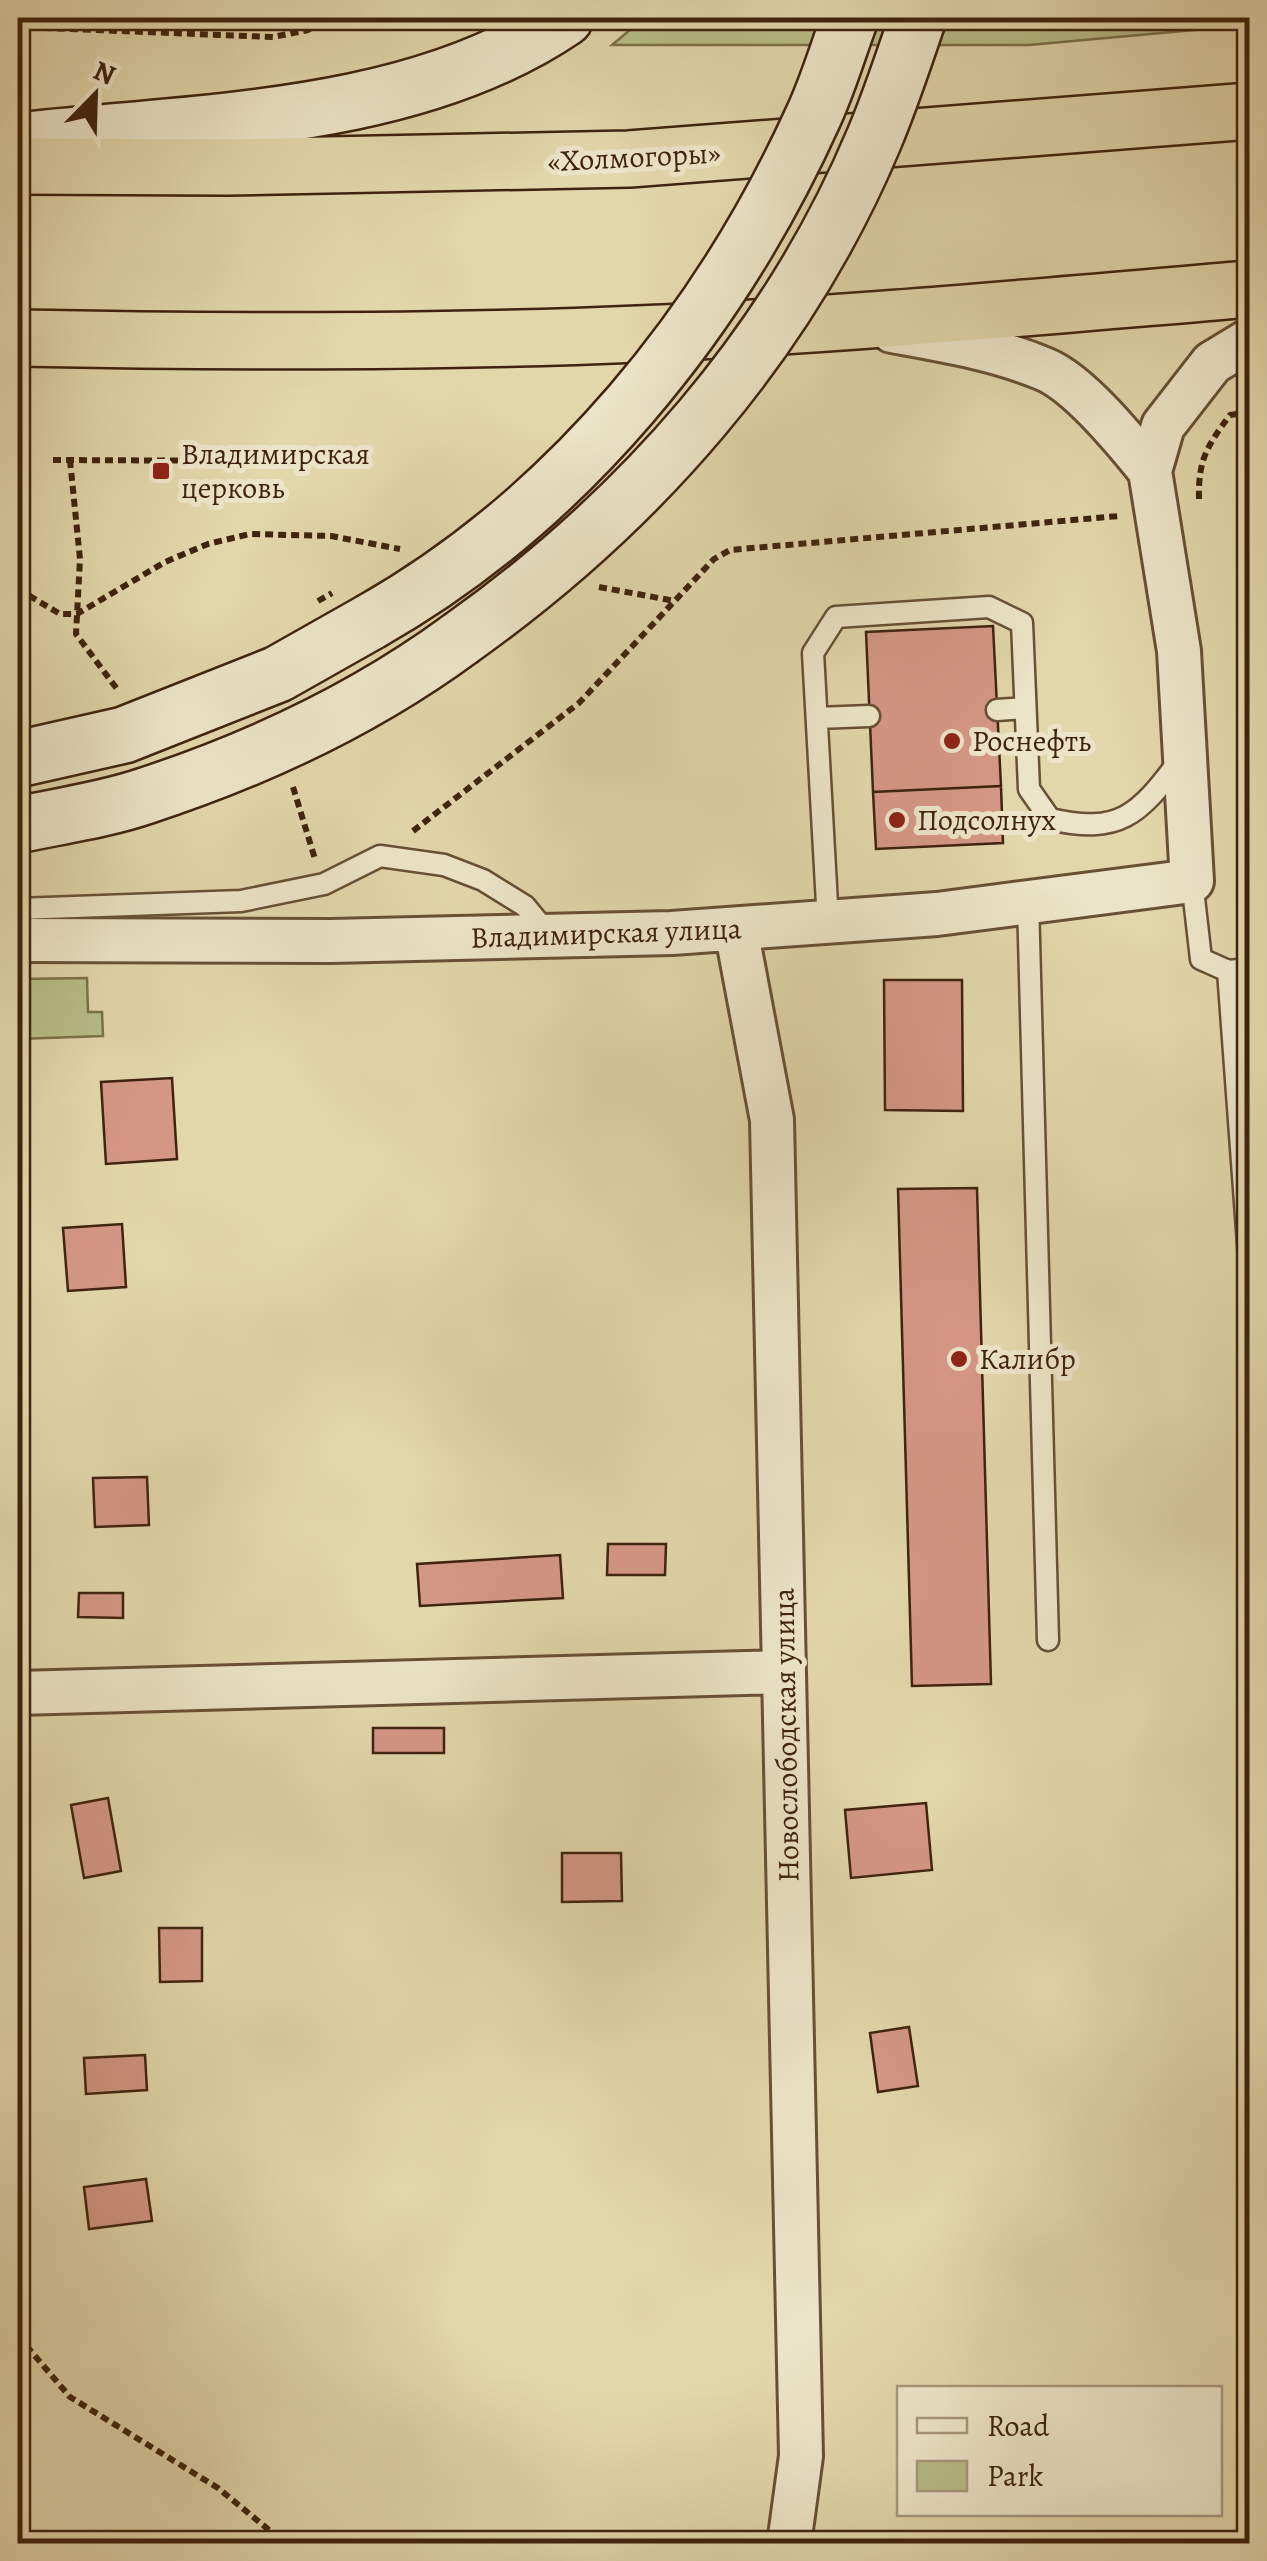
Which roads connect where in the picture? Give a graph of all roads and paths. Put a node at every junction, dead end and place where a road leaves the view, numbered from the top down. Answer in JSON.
{"nodes":[{"id":1,"x":328,"y":18,"type":"edge"},
{"id":2,"x":565,"y":18,"type":"edge"},
{"id":3,"x":850,"y":18,"type":"edge"},
{"id":4,"x":918,"y":18,"type":"edge"},
{"id":5,"x":18,"y":27,"type":"edge"},
{"id":6,"x":1250,"y":111,"type":"edge"},
{"id":7,"x":18,"y":142,"type":"edge"},
{"id":8,"x":18,"y":166,"type":"edge"},
{"id":9,"x":1250,"y":289,"type":"edge"},
{"id":10,"x":838,"y":322,"type":"junction"},
{"id":11,"x":18,"y":338,"type":"edge"},
{"id":12,"x":1250,"y":340,"type":"edge"},
{"id":13,"x":1250,"y":412,"type":"edge"},
{"id":14,"x":53,"y":460,"type":"dead end"},
{"id":15,"x":70,"y":460,"type":"junction"},
{"id":16,"x":278,"y":461,"type":"dead end"},
{"id":17,"x":1150,"y":471,"type":"junction"},
{"id":18,"x":1199,"y":514,"type":"dead end"},
{"id":19,"x":1121,"y":528,"type":"dead end"},
{"id":20,"x":414,"y":540,"type":"dead end"},
{"id":21,"x":410,"y":550,"type":"dead end"},
{"id":22,"x":383,"y":562,"type":"dead end"},
{"id":23,"x":581,"y":584,"type":"dead end"},
{"id":24,"x":18,"y":589,"type":"edge"},
{"id":25,"x":318,"y":601,"type":"dead end"},
{"id":26,"x":676,"y":602,"type":"junction"},
{"id":27,"x":352,"y":607,"type":"junction"},
{"id":28,"x":76,"y":614,"type":"junction"},
{"id":29,"x":118,"y":690,"type":"dead end"},
{"id":30,"x":1024,"y":708,"type":"junction"},
{"id":31,"x":997,"y":710,"type":"dead end"},
{"id":32,"x":869,"y":716,"type":"dead end"},
{"id":33,"x":817,"y":718,"type":"junction"},
{"id":34,"x":1186,"y":751,"type":"junction"},
{"id":35,"x":18,"y":759,"type":"edge"},
{"id":36,"x":306,"y":780,"type":"dead end"},
{"id":37,"x":18,"y":825,"type":"edge"},
{"id":38,"x":380,"y":856,"type":"junction"},
{"id":39,"x":1192,"y":881,"type":"junction"},
{"id":40,"x":324,"y":884,"type":"junction"},
{"id":41,"x":1028,"y":902,"type":"junction"},
{"id":42,"x":18,"y":909,"type":"edge"},
{"id":43,"x":828,"y":922,"type":"junction"},
{"id":44,"x":736,"y":929,"type":"junction"},
{"id":45,"x":550,"y":936,"type":"junction"},
{"id":46,"x":18,"y":940,"type":"edge"},
{"id":47,"x":1250,"y":970,"type":"edge"},
{"id":48,"x":1228,"y":971,"type":"junction"},
{"id":49,"x":1250,"y":1271,"type":"edge"},
{"id":50,"x":1048,"y":1640,"type":"dead end"},
{"id":51,"x":784,"y":1672,"type":"junction"},
{"id":52,"x":18,"y":1693,"type":"edge"},
{"id":53,"x":18,"y":2336,"type":"edge"},
{"id":54,"x":286,"y":2544,"type":"edge"},
{"id":55,"x":789,"y":2544,"type":"edge"}],
"edges":[{"from":1,"to":5,"type":"path"},
{"from":2,"to":7,"type":"main road"},
{"from":3,"to":27,"type":"main road","bridge":true},
{"from":4,"to":37,"type":"main road","bridge":true},
{"from":6,"to":8,"type":"highway","name":"«Холмогоры»"},
{"from":9,"to":10,"type":"highway"},
{"from":10,"to":11,"type":"highway"},
{"from":10,"to":17,"type":"street"},
{"from":12,"to":17,"type":"street"},
{"from":13,"to":18,"type":"path"},
{"from":14,"to":15,"type":"path"},
{"from":15,"to":16,"type":"path"},
{"from":15,"to":28,"type":"path"},
{"from":17,"to":34,"type":"street"},
{"from":19,"to":26,"type":"path"},
{"from":20,"to":22,"type":"path"},
{"from":21,"to":28,"type":"path"},
{"from":23,"to":26,"type":"path"},
{"from":24,"to":28,"type":"path"},
{"from":25,"to":27,"type":"path","bridge":true},
{"from":26,"to":38,"type":"path"},
{"from":27,"to":35,"type":"main road"},
{"from":28,"to":29,"type":"path"},
{"from":30,"to":31,"type":"lane"},
{"from":30,"to":33,"type":"lane"},
{"from":30,"to":34,"type":"lane"},
{"from":32,"to":33,"type":"lane"},
{"from":33,"to":43,"type":"lane"},
{"from":34,"to":39,"type":"street"},
{"from":36,"to":40,"type":"path"},
{"from":38,"to":40,"type":"lane"},
{"from":38,"to":45,"type":"lane"},
{"from":39,"to":41,"type":"street","name":"Владимирская улица"},
{"from":39,"to":48,"type":"lane"},
{"from":40,"to":42,"type":"lane"},
{"from":41,"to":43,"type":"street","name":"Владимирская улица"},
{"from":41,"to":50,"type":"lane"},
{"from":43,"to":44,"type":"street","name":"Владимирская улица"},
{"from":44,"to":45,"type":"street","name":"Владимирская улица"},
{"from":44,"to":51,"type":"street","name":"Новослободская улица"},
{"from":45,"to":46,"type":"street","name":"Владимирская улица"},
{"from":47,"to":48,"type":"lane"},
{"from":48,"to":49,"type":"lane"},
{"from":51,"to":52,"type":"street"},
{"from":51,"to":55,"type":"street","name":"Новослободская улица"},
{"from":53,"to":54,"type":"path"}]}
